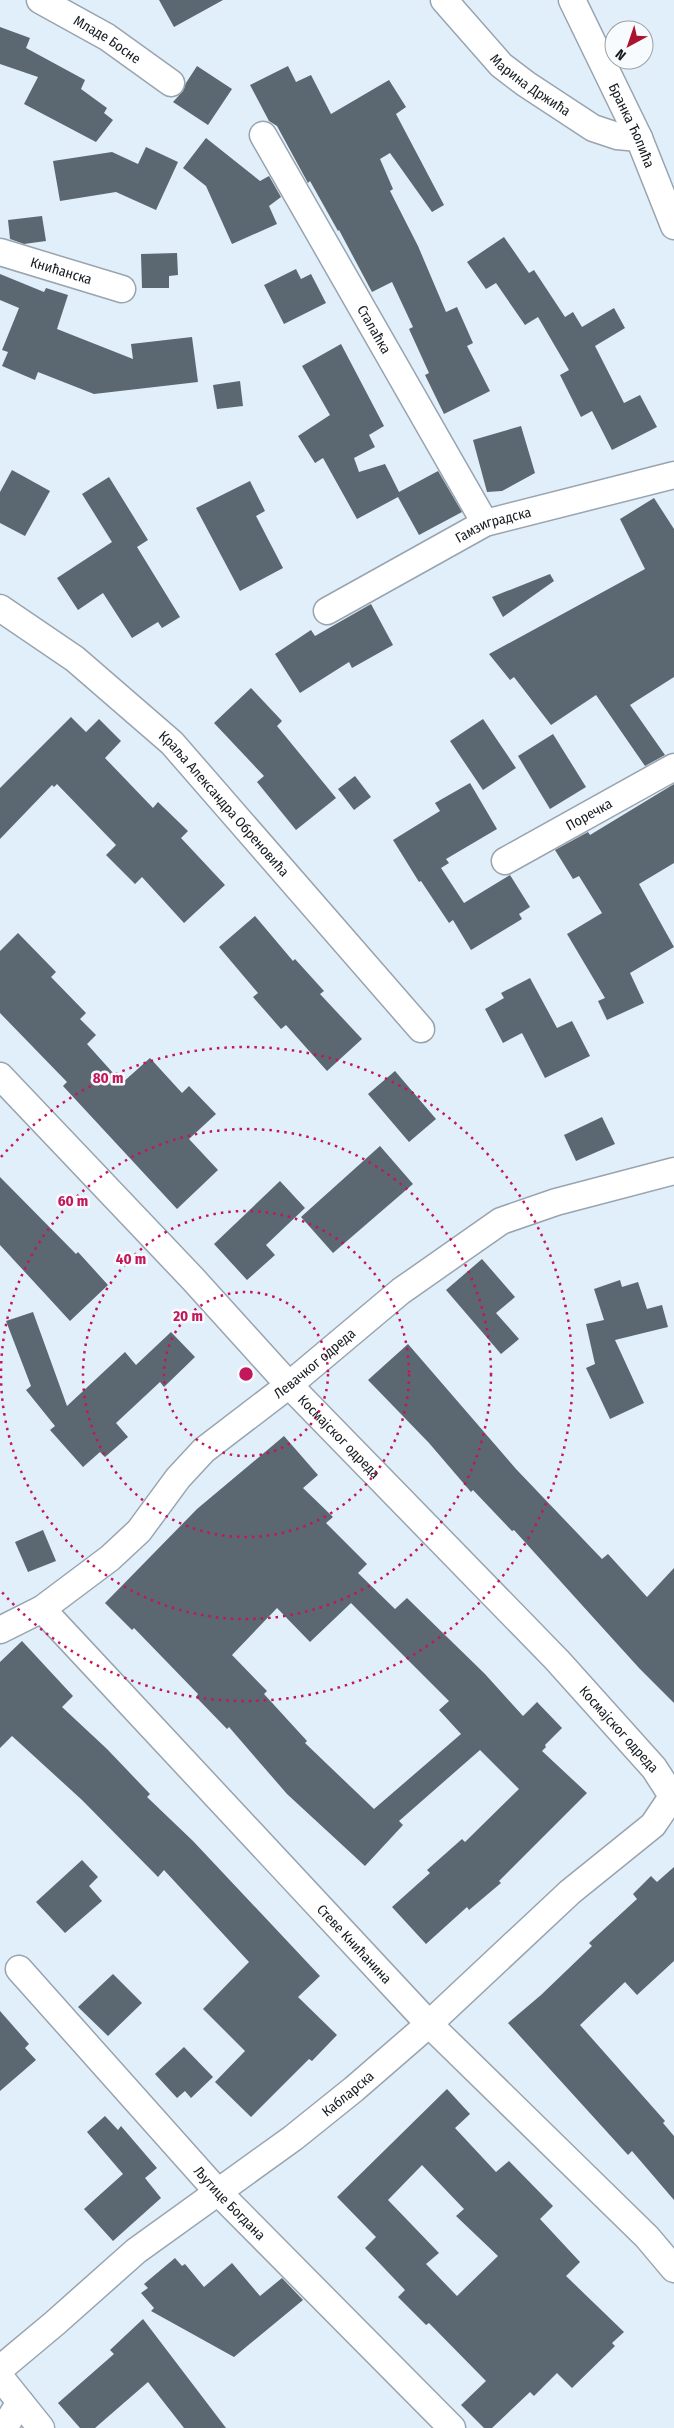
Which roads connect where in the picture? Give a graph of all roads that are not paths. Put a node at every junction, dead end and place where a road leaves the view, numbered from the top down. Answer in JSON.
{"nodes":[{"id":1,"x":40,"y":0,"type":"edge"},
{"id":2,"x":444,"y":0,"type":"edge"},
{"id":3,"x":572,"y":0,"type":"edge"},
{"id":4,"x":171,"y":83,"type":"dead end"},
{"id":5,"x":263,"y":135,"type":"dead end"},
{"id":6,"x":638,"y":138,"type":"junction"},
{"id":7,"x":674,"y":226,"type":"edge"},
{"id":8,"x":0,"y":252,"type":"edge"},
{"id":9,"x":122,"y":289,"type":"dead end"},
{"id":10,"x":674,"y":475,"type":"edge"},
{"id":11,"x":485,"y":522,"type":"junction"},
{"id":12,"x":0,"y":608,"type":"edge"},
{"id":13,"x":327,"y":611,"type":"dead end"},
{"id":14,"x":674,"y":767,"type":"edge"},
{"id":15,"x":505,"y":861,"type":"dead end"},
{"id":16,"x":421,"y":1029,"type":"dead end"},
{"id":17,"x":0,"y":1076,"type":"edge"},
{"id":18,"x":674,"y":1170,"type":"edge"},
{"id":19,"x":289,"y":1385,"type":"junction"},
{"id":20,"x":42,"y":1609,"type":"junction"},
{"id":21,"x":0,"y":1630,"type":"edge"},
{"id":22,"x":673,"y":1797,"type":"edge"},
{"id":23,"x":18,"y":1969,"type":"dead end"},
{"id":24,"x":429,"y":2024,"type":"junction"},
{"id":25,"x":217,"y":2191,"type":"junction"},
{"id":26,"x":674,"y":2270,"type":"edge"},
{"id":27,"x":0,"y":2368,"type":"edge"},
{"id":28,"x":0,"y":2377,"type":"edge"},
{"id":29,"x":20,"y":2402,"type":"junction"},
{"id":30,"x":4,"y":2428,"type":"edge"},
{"id":31,"x":41,"y":2428,"type":"edge"},
{"id":32,"x":452,"y":2428,"type":"edge"}],
"edges":[{"from":1,"to":4,"type":"street","name":"Младе Босне"},
{"from":2,"to":6,"type":"street","name":"Марина Држића"},
{"from":3,"to":6,"type":"street","name":"Бранка Ћопића"},
{"from":5,"to":11,"type":"street","name":"Сталаћка"},
{"from":6,"to":7,"type":"street","name":"Бранка Ћопића"},
{"from":8,"to":9,"type":"street","name":"Книћанска"},
{"from":10,"to":11,"type":"street","name":"Гамзиградска"},
{"from":11,"to":13,"type":"street","name":"Гамзиградска"},
{"from":12,"to":16,"type":"street","name":"Краља Александра Обреновића"},
{"from":14,"to":15,"type":"street","name":"Поречка"},
{"from":17,"to":19,"type":"street","name":"Космајског одреда"},
{"from":18,"to":19,"type":"street","name":"Левачког одреда"},
{"from":19,"to":20,"type":"street","name":"Левачког одреда"},
{"from":19,"to":22,"type":"street","name":"Космајског одреда"},
{"from":20,"to":21,"type":"street","name":"Левачког одреда"},
{"from":20,"to":24,"type":"street","name":"Стеве Книћанина"},
{"from":22,"to":24,"type":"street","name":"Кабларска"},
{"from":23,"to":25,"type":"street","name":"Љутице Богдана"},
{"from":24,"to":25,"type":"street","name":"Кабларска"},
{"from":24,"to":26,"type":"street","name":"Стеве Книћанина"},
{"from":25,"to":27,"type":"street","name":"Кабларска"},
{"from":25,"to":32,"type":"street","name":"Љутице Богдана"},
{"from":28,"to":29,"type":"street"},
{"from":29,"to":30,"type":"street"},
{"from":29,"to":31,"type":"street"}]}
